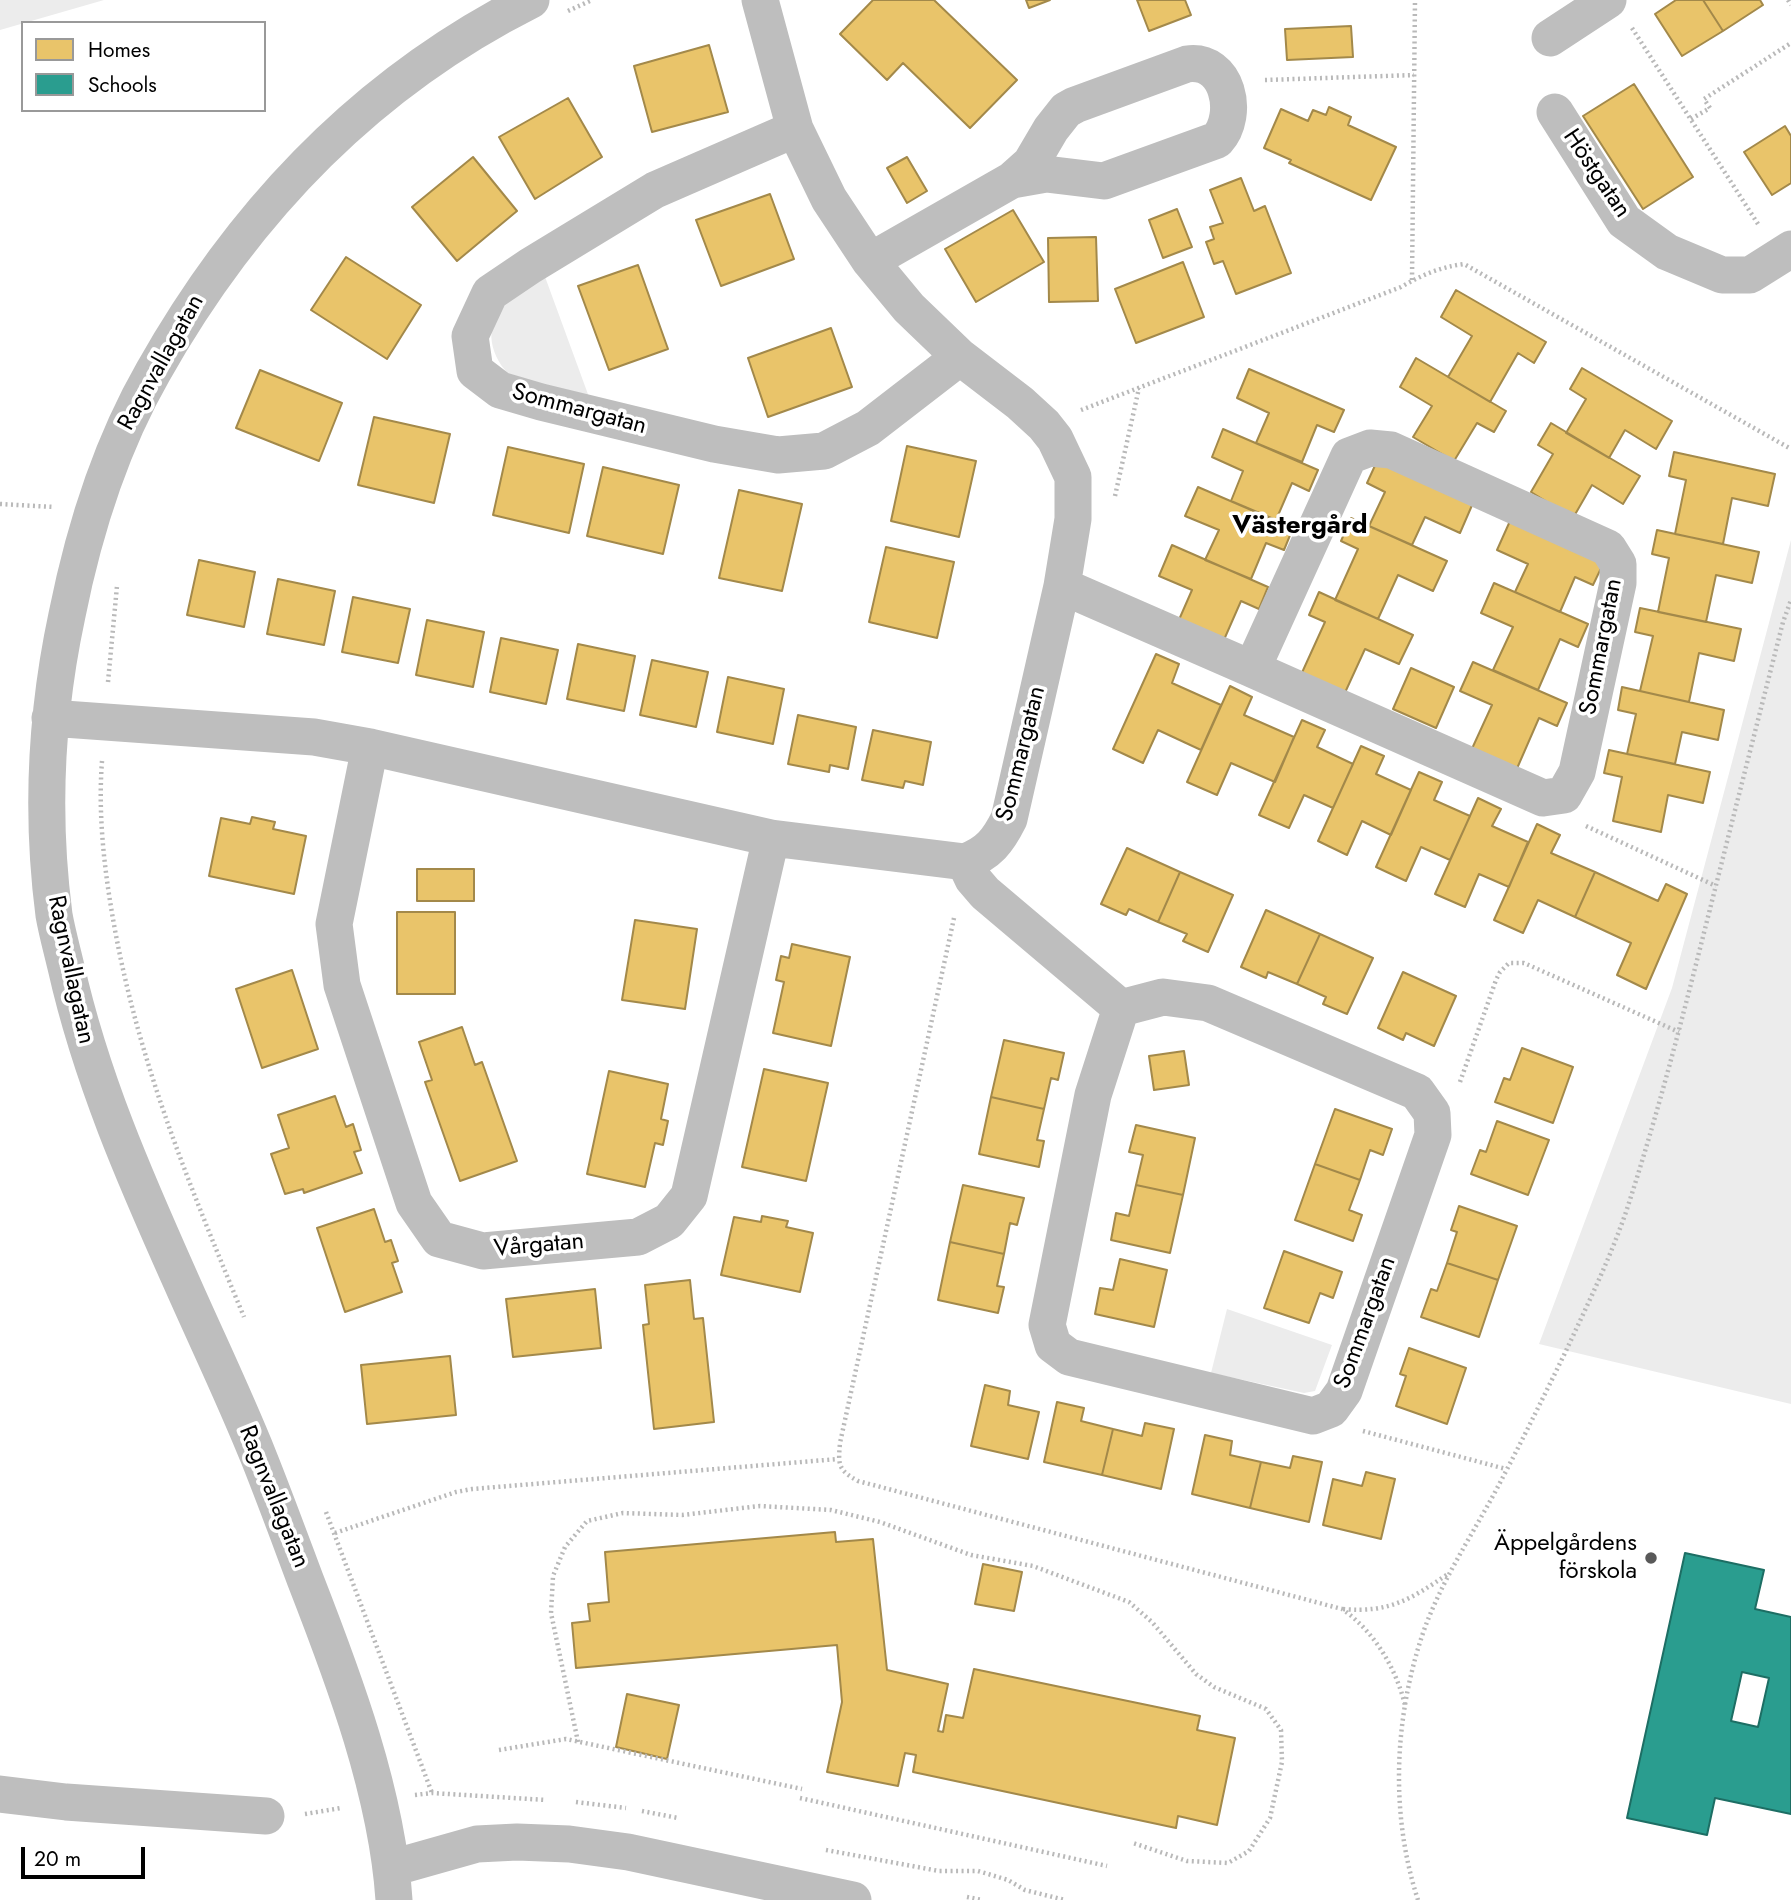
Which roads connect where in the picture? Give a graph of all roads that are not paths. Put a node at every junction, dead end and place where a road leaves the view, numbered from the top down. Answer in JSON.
{"nodes":[{"id":1,"x":760,"y":0,"type":"edge"},
{"id":2,"x":545,"y":8,"type":"edge"},
{"id":3,"x":1618,"y":11,"type":"edge"},
{"id":4,"x":1550,"y":38,"type":"dead end"},
{"id":5,"x":1555,"y":111,"type":"dead end"},
{"id":6,"x":795,"y":129,"type":"junction"},
{"id":7,"x":1012,"y":180,"type":"junction"},
{"id":8,"x":1785,"y":253,"type":"edge"},
{"id":9,"x":870,"y":261,"type":"junction"},
{"id":10,"x":960,"y":357,"type":"junction"},
{"id":11,"x":1062,"y":586,"type":"junction"},
{"id":12,"x":1252,"y":669,"type":"junction"},
{"id":13,"x":50,"y":718,"type":"junction"},
{"id":14,"x":370,"y":747,"type":"junction"},
{"id":15,"x":771,"y":838,"type":"junction"},
{"id":16,"x":965,"y":862,"type":"junction"},
{"id":17,"x":1121,"y":1008,"type":"junction"},
{"id":18,"x":0,"y":1794,"type":"edge"},
{"id":19,"x":266,"y":1816,"type":"dead end"},
{"id":20,"x":393,"y":1884,"type":"edge"},
{"id":21,"x":853,"y":1900,"type":"edge"}],
"edges":[{"from":1,"to":6,"type":"street","name":"Sommargatan"},
{"from":2,"to":13,"type":"street","name":"Ragnvallagatan"},
{"from":3,"to":4,"type":"street"},
{"from":5,"to":8,"type":"street","name":"Höstgatan"},
{"from":6,"to":9,"type":"street","name":"Sommargatan"},
{"from":6,"to":10,"type":"street","name":"Sommargatan"},
{"from":7,"to":7,"type":"street"},
{"from":7,"to":9,"type":"street"},
{"from":9,"to":10,"type":"street","name":"Sommargatan"},
{"from":10,"to":11,"type":"street","name":"Sommargatan"},
{"from":11,"to":12,"type":"street"},
{"from":11,"to":16,"type":"street","name":"Sommargatan"},
{"from":12,"to":12,"type":"street","name":"Sommargatan"},
{"from":13,"to":14,"type":"street"},
{"from":13,"to":20,"type":"street","name":"Ragnvallagatan"},
{"from":14,"to":15,"type":"street"},
{"from":14,"to":15,"type":"street","name":"Vårgatan"},
{"from":15,"to":16,"type":"street"},
{"from":16,"to":17,"type":"street"},
{"from":17,"to":17,"type":"street","name":"Sommargatan"},
{"from":18,"to":19,"type":"street"},
{"from":20,"to":21,"type":"street"}]}
